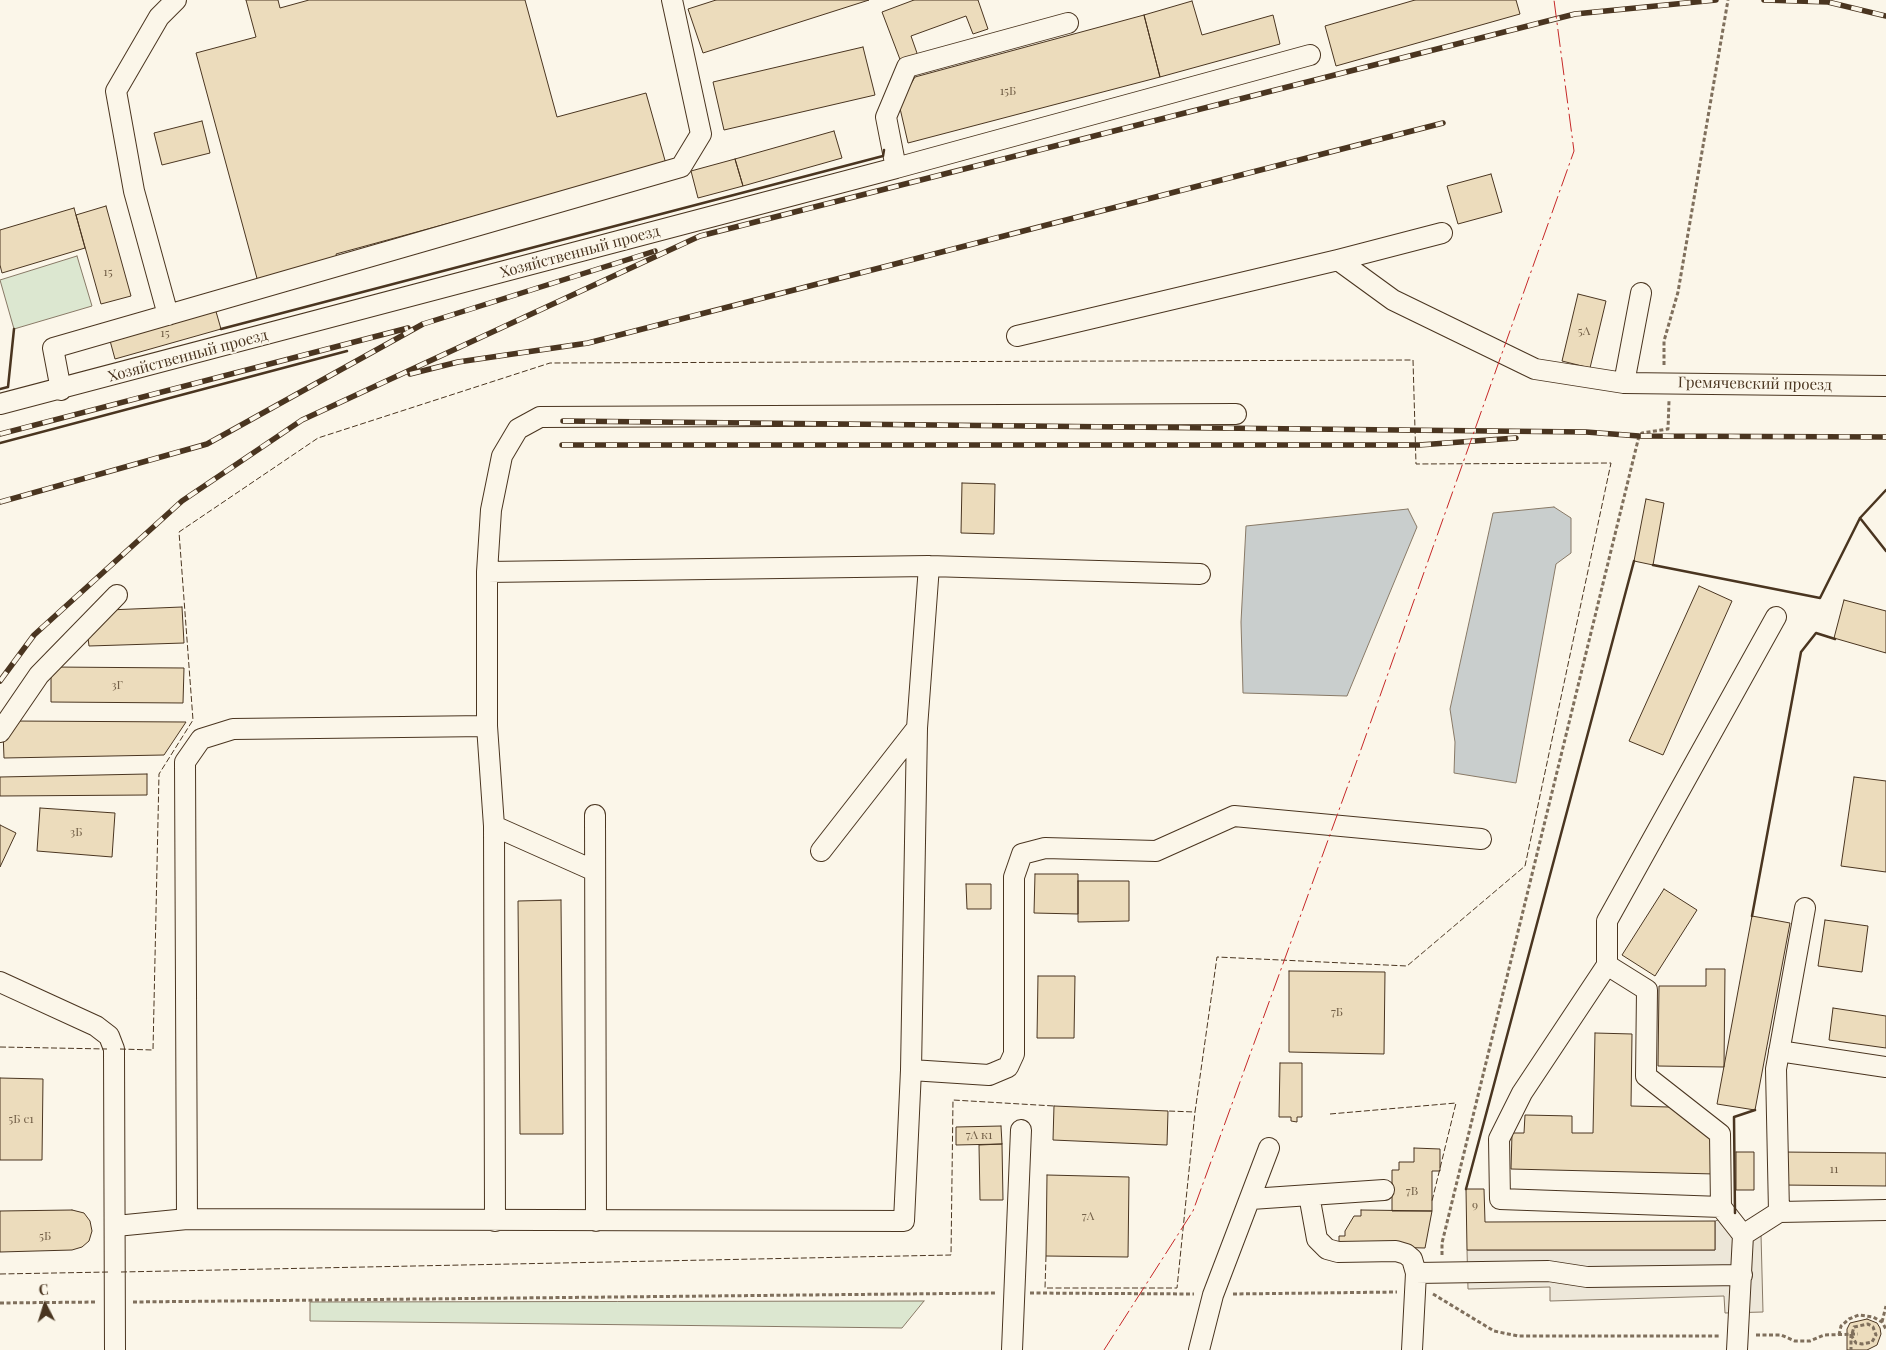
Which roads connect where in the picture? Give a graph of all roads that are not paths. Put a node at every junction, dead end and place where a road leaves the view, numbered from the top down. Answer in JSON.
{"nodes":[{"id":1,"x":176,"y":0,"type":"edge"},
{"id":2,"x":672,"y":0,"type":"edge"},
{"id":3,"x":1068,"y":23,"type":"dead end"},
{"id":4,"x":1310,"y":55,"type":"dead end"},
{"id":5,"x":896,"y":168,"type":"junction"},
{"id":6,"x":1442,"y":233,"type":"dead end"},
{"id":7,"x":1338,"y":260,"type":"junction"},
{"id":8,"x":1641,"y":293,"type":"dead end"},
{"id":9,"x":168,"y":315,"type":"junction"},
{"id":10,"x":1017,"y":336,"type":"dead end"},
{"id":11,"x":1624,"y":382,"type":"junction"},
{"id":12,"x":1886,"y":386,"type":"edge"},
{"id":13,"x":61,"y":390,"type":"junction"},
{"id":14,"x":0,"y":404,"type":"edge"},
{"id":15,"x":1236,"y":414,"type":"dead end"},
{"id":16,"x":929,"y":566,"type":"junction"},
{"id":17,"x":487,"y":572,"type":"junction"},
{"id":18,"x":1200,"y":574,"type":"dead end"},
{"id":19,"x":117,"y":596,"type":"dead end"},
{"id":20,"x":1776,"y":617,"type":"dead end"},
{"id":21,"x":487,"y":726,"type":"junction"},
{"id":22,"x":917,"y":728,"type":"junction"},
{"id":23,"x":0,"y":732,"type":"edge"},
{"id":24,"x":595,"y":815,"type":"dead end"},
{"id":25,"x":494,"y":826,"type":"junction"},
{"id":26,"x":1481,"y":840,"type":"dead end"},
{"id":27,"x":821,"y":851,"type":"dead end"},
{"id":28,"x":595,"y":871,"type":"junction"},
{"id":29,"x":1805,"y":908,"type":"dead end"},
{"id":30,"x":1607,"y":966,"type":"junction"},
{"id":31,"x":0,"y":982,"type":"edge"},
{"id":32,"x":1779,"y":1051,"type":"junction"},
{"id":33,"x":1886,"y":1067,"type":"edge"},
{"id":34,"x":911,"y":1070,"type":"junction"},
{"id":35,"x":1020,"y":1130,"type":"dead end"},
{"id":36,"x":1269,"y":1148,"type":"dead end"},
{"id":37,"x":1384,"y":1190,"type":"dead end"},
{"id":38,"x":1310,"y":1195,"type":"junction"},
{"id":39,"x":1251,"y":1198,"type":"junction"},
{"id":40,"x":1721,"y":1207,"type":"junction"},
{"id":41,"x":1886,"y":1210,"type":"edge"},
{"id":42,"x":1779,"y":1212,"type":"junction"},
{"id":43,"x":187,"y":1219,"type":"junction"},
{"id":44,"x":495,"y":1221,"type":"junction"},
{"id":45,"x":596,"y":1221,"type":"junction"},
{"id":46,"x":116,"y":1226,"type":"junction"},
{"id":47,"x":1743,"y":1235,"type":"junction"},
{"id":48,"x":1416,"y":1273,"type":"junction"},
{"id":49,"x":1742,"y":1275,"type":"junction"},
{"id":50,"x":1736,"y":1340,"type":"edge"},
{"id":51,"x":115,"y":1350,"type":"edge"},
{"id":52,"x":1012,"y":1350,"type":"edge"},
{"id":53,"x":1199,"y":1350,"type":"edge"},
{"id":54,"x":1412,"y":1350,"type":"edge"}],
"edges":[{"from":1,"to":9,"type":"street"},
{"from":2,"to":9,"type":"street"},
{"from":3,"to":5,"type":"street"},
{"from":4,"to":5,"type":"street","name":"Хозяйственный проезд"},
{"from":5,"to":13,"type":"street","name":"Хозяйственный проезд"},
{"from":6,"to":7,"type":"street"},
{"from":7,"to":10,"type":"street"},
{"from":7,"to":11,"type":"street","name":"Гремячевский проезд"},
{"from":8,"to":11,"type":"street"},
{"from":9,"to":13,"type":"street"},
{"from":11,"to":12,"type":"street","name":"Гремячевский проезд"},
{"from":13,"to":14,"type":"street","name":"Хозяйственный проезд"},
{"from":15,"to":17,"type":"street"},
{"from":16,"to":17,"type":"street"},
{"from":16,"to":18,"type":"street"},
{"from":16,"to":22,"type":"street"},
{"from":17,"to":21,"type":"street"},
{"from":19,"to":23,"type":"street"},
{"from":20,"to":30,"type":"street"},
{"from":21,"to":25,"type":"street"},
{"from":21,"to":43,"type":"street"},
{"from":22,"to":27,"type":"street"},
{"from":22,"to":34,"type":"street"},
{"from":24,"to":28,"type":"street"},
{"from":25,"to":28,"type":"street"},
{"from":25,"to":44,"type":"street"},
{"from":26,"to":34,"type":"street"},
{"from":28,"to":45,"type":"street"},
{"from":29,"to":32,"type":"street"},
{"from":30,"to":40,"type":"street"},
{"from":30,"to":40,"type":"street"},
{"from":31,"to":46,"type":"street"},
{"from":32,"to":33,"type":"street"},
{"from":32,"to":42,"type":"street"},
{"from":34,"to":45,"type":"street"},
{"from":35,"to":52,"type":"street"},
{"from":36,"to":39,"type":"street"},
{"from":37,"to":38,"type":"street"},
{"from":38,"to":39,"type":"street"},
{"from":38,"to":48,"type":"street"},
{"from":39,"to":53,"type":"street"},
{"from":40,"to":47,"type":"street"},
{"from":41,"to":42,"type":"street"},
{"from":42,"to":47,"type":"street"},
{"from":43,"to":44,"type":"street"},
{"from":43,"to":46,"type":"street"},
{"from":44,"to":45,"type":"street"},
{"from":46,"to":51,"type":"street"},
{"from":47,"to":49,"type":"street"},
{"from":48,"to":49,"type":"street"},
{"from":48,"to":54,"type":"street"},
{"from":49,"to":50,"type":"street"}]}
